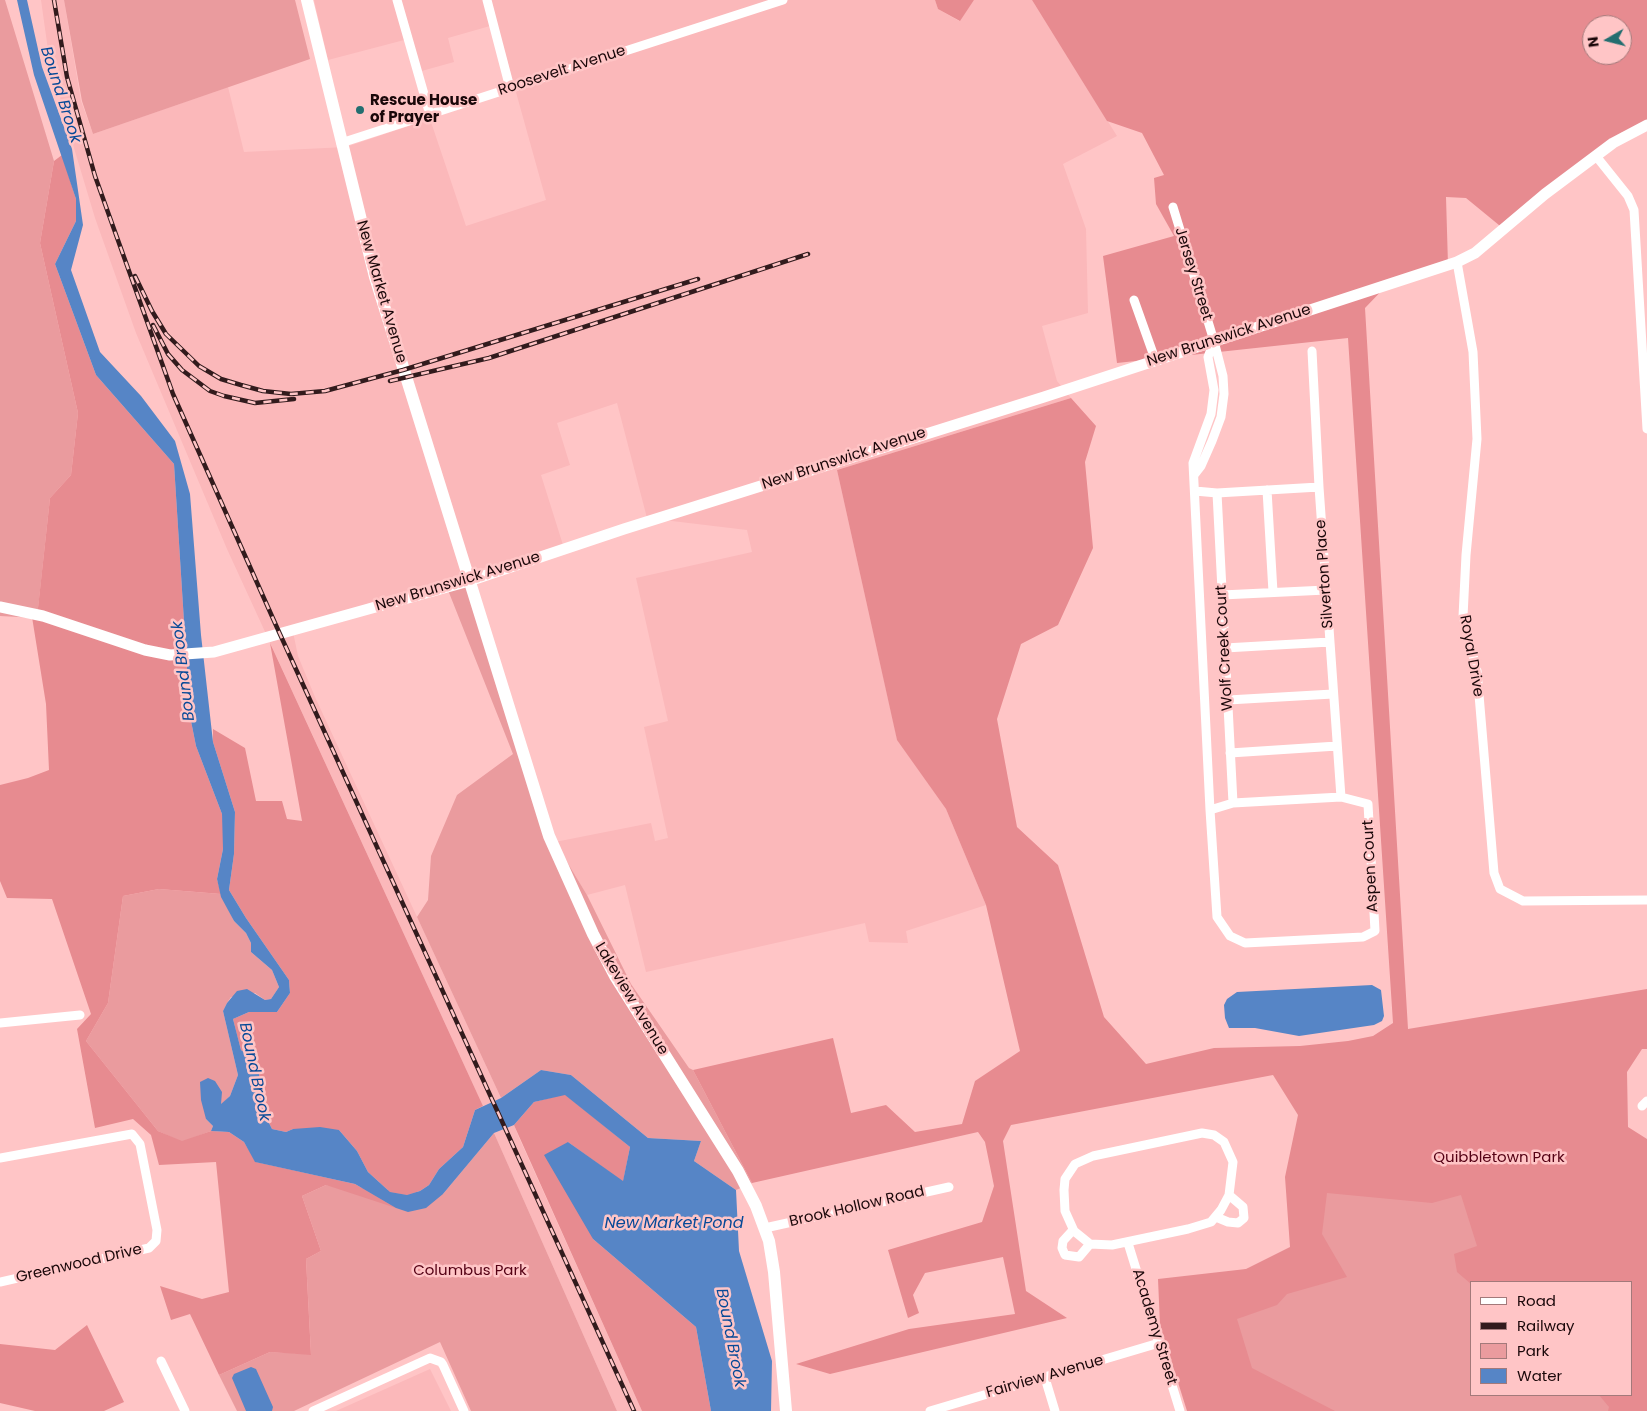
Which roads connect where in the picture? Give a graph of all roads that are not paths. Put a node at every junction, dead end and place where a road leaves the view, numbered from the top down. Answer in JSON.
{"nodes":[{"id":1,"x":307,"y":0,"type":"edge"},
{"id":2,"x":397,"y":0,"type":"edge"},
{"id":3,"x":487,"y":0,"type":"edge"},
{"id":4,"x":783,"y":0,"type":"edge"},
{"id":5,"x":510,"y":88,"type":"junction"},
{"id":6,"x":430,"y":115,"type":"junction"},
{"id":7,"x":1647,"y":125,"type":"edge"},
{"id":8,"x":341,"y":143,"type":"junction"},
{"id":9,"x":1596,"y":156,"type":"junction"},
{"id":10,"x":1173,"y":207,"type":"dead end"},
{"id":11,"x":1457,"y":262,"type":"junction"},
{"id":12,"x":1134,"y":300,"type":"dead end"},
{"id":13,"x":1214,"y":342,"type":"junction"},
{"id":14,"x":1312,"y":351,"type":"dead end"},
{"id":15,"x":1155,"y":359,"type":"junction"},
{"id":16,"x":1647,"y":429,"type":"edge"},
{"id":17,"x":1319,"y":488,"type":"junction"},
{"id":18,"x":1267,"y":490,"type":"junction"},
{"id":19,"x":1195,"y":491,"type":"junction"},
{"id":20,"x":1218,"y":493,"type":"junction"},
{"id":21,"x":470,"y":581,"type":"junction"},
{"id":22,"x":1326,"y":590,"type":"junction"},
{"id":23,"x":1273,"y":592,"type":"junction"},
{"id":24,"x":1222,"y":595,"type":"junction"},
{"id":25,"x":0,"y":607,"type":"edge"},
{"id":26,"x":1330,"y":642,"type":"junction"},
{"id":27,"x":1225,"y":648,"type":"junction"},
{"id":28,"x":1333,"y":694,"type":"junction"},
{"id":29,"x":1228,"y":700,"type":"junction"},
{"id":30,"x":1337,"y":746,"type":"junction"},
{"id":31,"x":1230,"y":753,"type":"junction"},
{"id":32,"x":1341,"y":797,"type":"junction"},
{"id":33,"x":1233,"y":803,"type":"junction"},
{"id":34,"x":1210,"y":810,"type":"junction"},
{"id":35,"x":1647,"y":900,"type":"edge"},
{"id":36,"x":80,"y":1015,"type":"dead end"},
{"id":37,"x":0,"y":1023,"type":"edge"},
{"id":38,"x":0,"y":1158,"type":"edge"},
{"id":39,"x":949,"y":1187,"type":"dead end"},
{"id":40,"x":1228,"y":1195,"type":"junction"},
{"id":41,"x":1216,"y":1216,"type":"junction"},
{"id":42,"x":765,"y":1228,"type":"junction"},
{"id":43,"x":1073,"y":1230,"type":"junction"},
{"id":44,"x":1128,"y":1243,"type":"junction"},
{"id":45,"x":1090,"y":1244,"type":"junction"},
{"id":46,"x":0,"y":1282,"type":"edge"},
{"id":47,"x":1159,"y":1343,"type":"junction"},
{"id":48,"x":161,"y":1361,"type":"dead end"},
{"id":49,"x":1045,"y":1378,"type":"junction"},
{"id":50,"x":185,"y":1411,"type":"edge"},
{"id":51,"x":314,"y":1411,"type":"edge"},
{"id":52,"x":464,"y":1411,"type":"edge"},
{"id":53,"x":786,"y":1411,"type":"edge"},
{"id":54,"x":930,"y":1411,"type":"edge"},
{"id":55,"x":1055,"y":1411,"type":"edge"},
{"id":56,"x":1180,"y":1411,"type":"edge"}],
"edges":[{"from":1,"to":8,"type":"main road","name":"New Market Avenue"},
{"from":2,"to":6,"type":"street"},
{"from":3,"to":5,"type":"street"},
{"from":4,"to":5,"type":"street","name":"Roosevelt Avenue"},
{"from":5,"to":6,"type":"street","name":"Roosevelt Avenue"},
{"from":6,"to":8,"type":"street","name":"Roosevelt Avenue"},
{"from":7,"to":9,"type":"street","name":"New Brunswick Avenue"},
{"from":8,"to":21,"type":"main road","name":"New Market Avenue"},
{"from":9,"to":11,"type":"street","name":"New Brunswick Avenue"},
{"from":9,"to":16,"type":"street"},
{"from":10,"to":13,"type":"street","name":"Jersey Street"},
{"from":11,"to":13,"type":"street","name":"New Brunswick Avenue"},
{"from":11,"to":35,"type":"street","name":"Royal Drive"},
{"from":12,"to":15,"type":"street"},
{"from":13,"to":15,"type":"street","name":"New Brunswick Avenue"},
{"from":13,"to":19,"type":"street","name":"Aspen Court"},
{"from":14,"to":17,"type":"street","name":"Silverton Place"},
{"from":15,"to":21,"type":"street","name":"New Brunswick Avenue"},
{"from":17,"to":18,"type":"street"},
{"from":17,"to":22,"type":"street","name":"Silverton Place"},
{"from":18,"to":20,"type":"street"},
{"from":18,"to":23,"type":"street"},
{"from":19,"to":20,"type":"street"},
{"from":19,"to":34,"type":"street","name":"Aspen Court"},
{"from":20,"to":24,"type":"street","name":"Wolf Creek Court"},
{"from":21,"to":25,"type":"street","name":"New Brunswick Avenue"},
{"from":21,"to":42,"type":"main road","name":"Lakeview Avenue"},
{"from":22,"to":23,"type":"street"},
{"from":22,"to":26,"type":"street","name":"Silverton Place"},
{"from":23,"to":24,"type":"street"},
{"from":24,"to":27,"type":"street","name":"Wolf Creek Court"},
{"from":26,"to":27,"type":"street"},
{"from":26,"to":28,"type":"street","name":"Silverton Place"},
{"from":27,"to":29,"type":"street","name":"Wolf Creek Court"},
{"from":28,"to":29,"type":"street"},
{"from":28,"to":30,"type":"street","name":"Silverton Place"},
{"from":29,"to":31,"type":"street","name":"Wolf Creek Court"},
{"from":30,"to":31,"type":"street"},
{"from":30,"to":32,"type":"street","name":"Silverton Place"},
{"from":31,"to":33,"type":"street","name":"Wolf Creek Court"},
{"from":32,"to":33,"type":"street","name":"Aspen Court"},
{"from":32,"to":34,"type":"street","name":"Aspen Court"},
{"from":33,"to":34,"type":"street","name":"Aspen Court"},
{"from":36,"to":37,"type":"street"},
{"from":38,"to":46,"type":"street","name":"Greenwood Drive"},
{"from":39,"to":42,"type":"street","name":"Brook Hollow Road"},
{"from":40,"to":41,"type":"street"},
{"from":40,"to":41,"type":"street"},
{"from":40,"to":43,"type":"street"},
{"from":41,"to":44,"type":"street"},
{"from":42,"to":53,"type":"main road","name":"Lakeview Avenue"},
{"from":43,"to":45,"type":"street"},
{"from":43,"to":45,"type":"street"},
{"from":44,"to":45,"type":"street"},
{"from":44,"to":47,"type":"street","name":"Academy Street"},
{"from":47,"to":49,"type":"street","name":"Fairview Avenue"},
{"from":47,"to":56,"type":"street","name":"Academy Street"},
{"from":48,"to":50,"type":"street"},
{"from":49,"to":54,"type":"street","name":"Fairview Avenue"},
{"from":49,"to":55,"type":"street"},
{"from":51,"to":52,"type":"street"}]}
